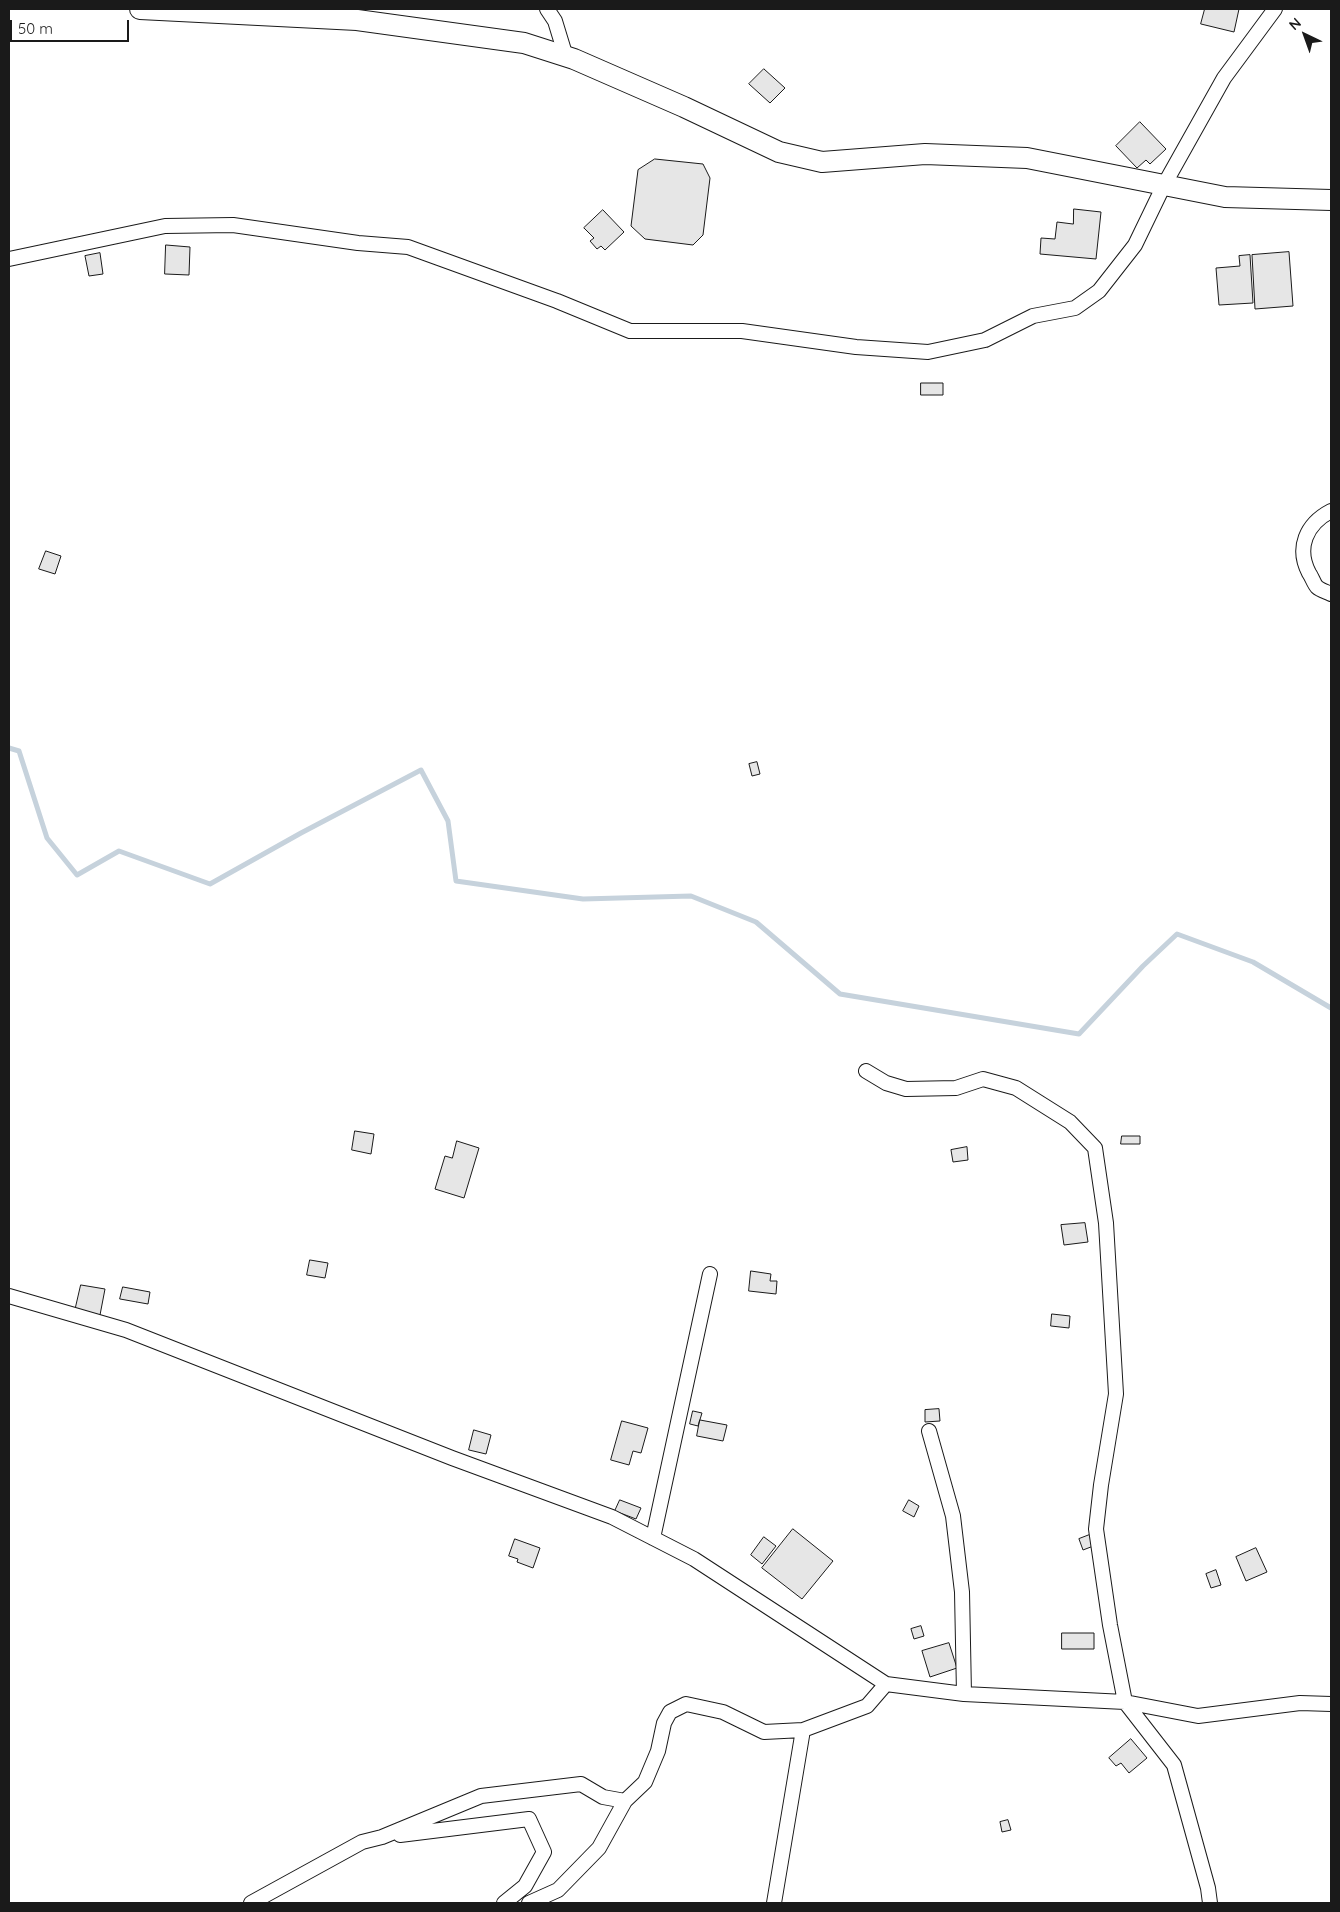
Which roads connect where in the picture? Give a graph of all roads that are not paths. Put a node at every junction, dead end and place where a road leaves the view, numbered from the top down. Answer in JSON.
{"nodes":[{"id":1,"x":140,"y":9,"type":"edge"},
{"id":2,"x":547,"y":9,"type":"edge"},
{"id":3,"x":1275,"y":9,"type":"edge"},
{"id":4,"x":566,"y":57,"type":"junction"},
{"id":5,"x":1164,"y":185,"type":"junction"},
{"id":6,"x":1331,"y":200,"type":"edge"},
{"id":7,"x":9,"y":259,"type":"edge"},
{"id":8,"x":1331,"y":511,"type":"edge"},
{"id":9,"x":1331,"y":594,"type":"edge"},
{"id":10,"x":866,"y":1071,"type":"dead end"},
{"id":11,"x":710,"y":1274,"type":"dead end"},
{"id":12,"x":9,"y":1296,"type":"edge"},
{"id":13,"x":929,"y":1431,"type":"dead end"},
{"id":14,"x":653,"y":1538,"type":"junction"},
{"id":15,"x":886,"y":1684,"type":"junction"},
{"id":16,"x":964,"y":1694,"type":"junction"},
{"id":17,"x":1125,"y":1702,"type":"junction"},
{"id":18,"x":1331,"y":1704,"type":"edge"},
{"id":19,"x":803,"y":1730,"type":"junction"},
{"id":20,"x":625,"y":1801,"type":"junction"},
{"id":21,"x":382,"y":1837,"type":"junction"},
{"id":22,"x":251,"y":1903,"type":"edge"},
{"id":23,"x":504,"y":1903,"type":"edge"},
{"id":24,"x":530,"y":1903,"type":"edge"},
{"id":25,"x":774,"y":1903,"type":"edge"},
{"id":26,"x":1210,"y":1903,"type":"edge"}],
"edges":[{"from":1,"to":4,"type":"main road"},
{"from":2,"to":4,"type":"street"},
{"from":3,"to":5,"type":"street"},
{"from":4,"to":5,"type":"main road"},
{"from":5,"to":6,"type":"main road"},
{"from":5,"to":7,"type":"street"},
{"from":8,"to":9,"type":"street"},
{"from":10,"to":17,"type":"street"},
{"from":11,"to":14,"type":"street"},
{"from":12,"to":14,"type":"street"},
{"from":13,"to":16,"type":"street"},
{"from":14,"to":15,"type":"street"},
{"from":15,"to":16,"type":"street"},
{"from":15,"to":19,"type":"street"},
{"from":16,"to":17,"type":"street"},
{"from":17,"to":18,"type":"street"},
{"from":17,"to":26,"type":"street"},
{"from":19,"to":20,"type":"street"},
{"from":19,"to":25,"type":"street"},
{"from":20,"to":21,"type":"street"},
{"from":20,"to":24,"type":"street"},
{"from":21,"to":22,"type":"street"},
{"from":21,"to":23,"type":"street"}]}
